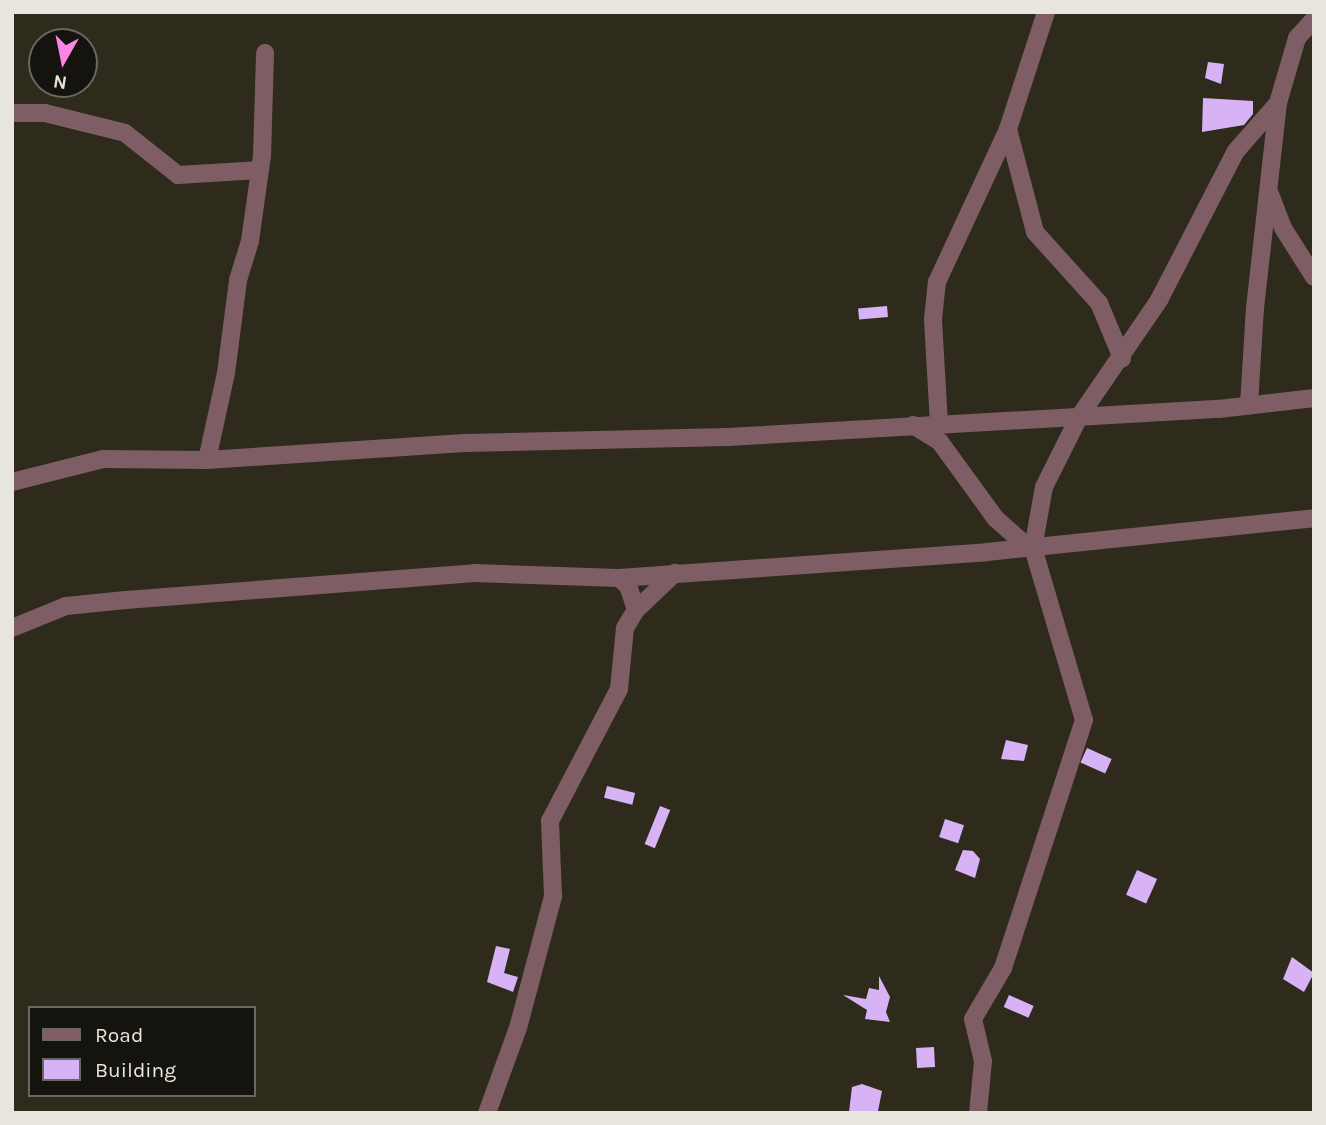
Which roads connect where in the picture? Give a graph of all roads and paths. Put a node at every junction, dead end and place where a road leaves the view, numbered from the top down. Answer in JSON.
{"nodes":[{"id":1,"x":1046,"y":12,"type":"edge"},
{"id":2,"x":1314,"y":19,"type":"edge"},
{"id":3,"x":265,"y":54,"type":"dead end"},
{"id":4,"x":1278,"y":103,"type":"junction"},
{"id":5,"x":12,"y":113,"type":"edge"},
{"id":6,"x":1008,"y":129,"type":"junction"},
{"id":7,"x":260,"y":170,"type":"junction"},
{"id":8,"x":1268,"y":186,"type":"junction"},
{"id":9,"x":1314,"y":277,"type":"edge"},
{"id":10,"x":1122,"y":358,"type":"junction"},
{"id":11,"x":1314,"y":398,"type":"edge"},
{"id":12,"x":1249,"y":405,"type":"junction"},
{"id":13,"x":1079,"y":417,"type":"junction"},
{"id":14,"x":908,"y":424,"type":"junction"},
{"id":15,"x":939,"y":424,"type":"junction"},
{"id":16,"x":207,"y":460,"type":"junction"},
{"id":17,"x":12,"y":482,"type":"edge"},
{"id":18,"x":1314,"y":518,"type":"edge"},
{"id":19,"x":1031,"y":548,"type":"junction"},
{"id":20,"x":675,"y":573,"type":"junction"},
{"id":21,"x":619,"y":578,"type":"junction"},
{"id":22,"x":636,"y":610,"type":"junction"},
{"id":23,"x":12,"y":628,"type":"edge"},
{"id":24,"x":487,"y":1113,"type":"edge"},
{"id":25,"x":978,"y":1113,"type":"edge"}],
"edges":[{"from":1,"to":6,"type":"street"},
{"from":2,"to":4,"type":"street"},
{"from":3,"to":7,"type":"street"},
{"from":4,"to":8,"type":"street"},
{"from":4,"to":10,"type":"street"},
{"from":5,"to":7,"type":"street"},
{"from":6,"to":10,"type":"street"},
{"from":6,"to":15,"type":"street"},
{"from":7,"to":16,"type":"street"},
{"from":8,"to":9,"type":"street"},
{"from":8,"to":12,"type":"street"},
{"from":10,"to":13,"type":"street"},
{"from":11,"to":12,"type":"street"},
{"from":12,"to":13,"type":"street"},
{"from":13,"to":15,"type":"street"},
{"from":13,"to":19,"type":"street"},
{"from":14,"to":15,"type":"street"},
{"from":14,"to":16,"type":"street"},
{"from":14,"to":19,"type":"street"},
{"from":16,"to":17,"type":"street"},
{"from":18,"to":19,"type":"street"},
{"from":19,"to":20,"type":"street"},
{"from":19,"to":25,"type":"street"},
{"from":20,"to":21,"type":"street"},
{"from":20,"to":22,"type":"street"},
{"from":21,"to":22,"type":"street"},
{"from":21,"to":23,"type":"street"},
{"from":22,"to":24,"type":"street"}]}
